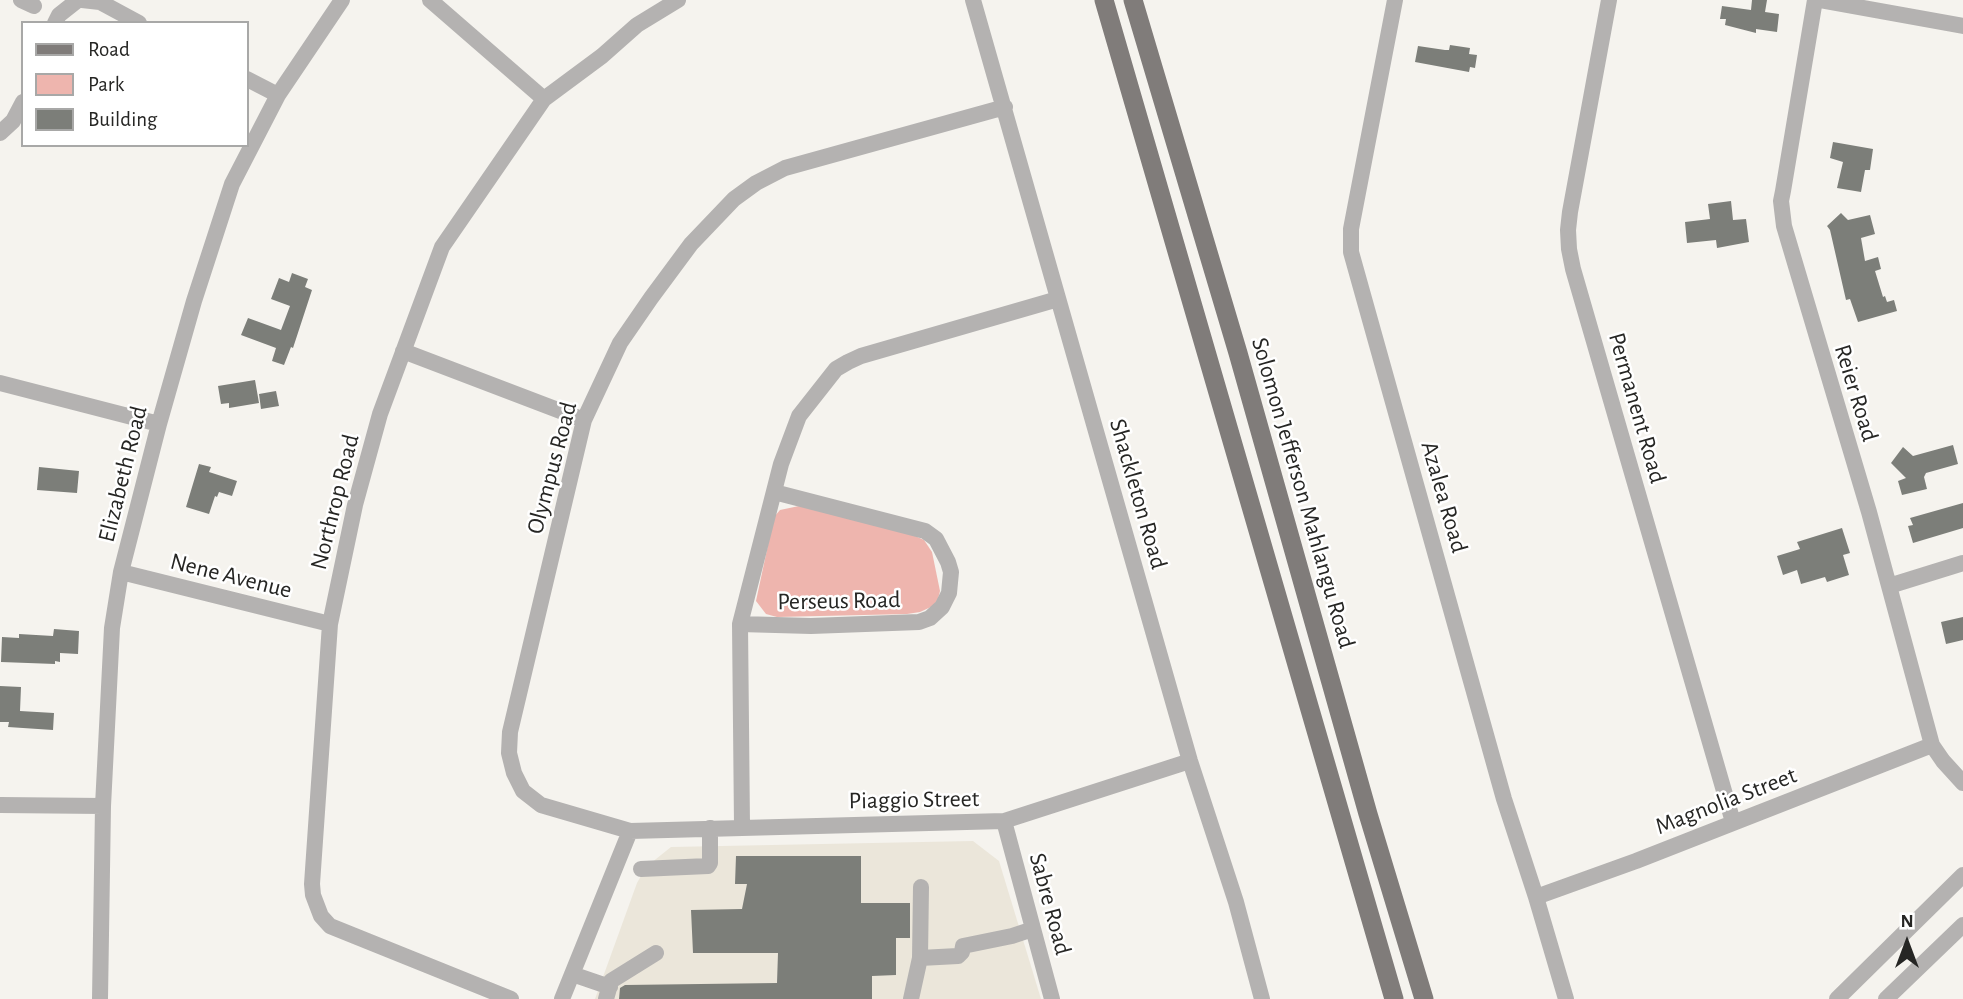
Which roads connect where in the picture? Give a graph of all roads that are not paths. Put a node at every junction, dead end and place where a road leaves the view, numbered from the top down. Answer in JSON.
{"nodes":[{"id":1,"x":80,"y":0,"type":"edge"},
{"id":2,"x":342,"y":0,"type":"edge"},
{"id":3,"x":430,"y":0,"type":"edge"},
{"id":4,"x":678,"y":0,"type":"edge"},
{"id":5,"x":973,"y":0,"type":"edge"},
{"id":6,"x":1104,"y":0,"type":"edge"},
{"id":7,"x":1133,"y":0,"type":"edge"},
{"id":8,"x":1395,"y":0,"type":"edge"},
{"id":9,"x":1609,"y":0,"type":"edge"},
{"id":10,"x":1817,"y":0,"type":"edge"},
{"id":11,"x":56,"y":21,"type":"edge"},
{"id":12,"x":135,"y":21,"type":"edge"},
{"id":13,"x":1963,"y":26,"type":"edge"},
{"id":14,"x":248,"y":80,"type":"edge"},
{"id":15,"x":278,"y":95,"type":"junction"},
{"id":16,"x":544,"y":99,"type":"junction"},
{"id":17,"x":21,"y":106,"type":"edge"},
{"id":18,"x":1005,"y":107,"type":"junction"},
{"id":19,"x":0,"y":133,"type":"edge"},
{"id":20,"x":1058,"y":299,"type":"junction"},
{"id":21,"x":403,"y":351,"type":"junction"},
{"id":22,"x":0,"y":383,"type":"edge"},
{"id":23,"x":584,"y":420,"type":"junction"},
{"id":24,"x":159,"y":424,"type":"junction"},
{"id":25,"x":774,"y":492,"type":"junction"},
{"id":26,"x":1963,"y":563,"type":"edge"},
{"id":27,"x":121,"y":572,"type":"junction"},
{"id":28,"x":1889,"y":586,"type":"junction"},
{"id":29,"x":330,"y":624,"type":"junction"},
{"id":30,"x":740,"y":624,"type":"junction"},
{"id":31,"x":1932,"y":745,"type":"junction"},
{"id":32,"x":1190,"y":761,"type":"junction"},
{"id":33,"x":1963,"y":783,"type":"edge"},
{"id":34,"x":0,"y":805,"type":"edge"},
{"id":35,"x":103,"y":806,"type":"junction"},
{"id":36,"x":1004,"y":821,"type":"junction"},
{"id":37,"x":1733,"y":822,"type":"junction"},
{"id":38,"x":742,"y":826,"type":"junction"},
{"id":39,"x":710,"y":828,"type":"junction"},
{"id":40,"x":630,"y":831,"type":"junction"},
{"id":41,"x":641,"y":869,"type":"dead end"},
{"id":42,"x":1963,"y":875,"type":"edge"},
{"id":43,"x":921,"y":887,"type":"dead end"},
{"id":44,"x":1536,"y":897,"type":"junction"},
{"id":45,"x":1963,"y":925,"type":"edge"},
{"id":46,"x":1033,"y":929,"type":"junction"},
{"id":47,"x":656,"y":953,"type":"dead end"},
{"id":48,"x":920,"y":958,"type":"junction"},
{"id":49,"x":572,"y":974,"type":"junction"},
{"id":50,"x":608,"y":993,"type":"edge"},
{"id":51,"x":1890,"y":998,"type":"edge"},
{"id":52,"x":100,"y":999,"type":"edge"},
{"id":53,"x":511,"y":999,"type":"edge"},
{"id":54,"x":562,"y":999,"type":"edge"},
{"id":55,"x":911,"y":999,"type":"edge"},
{"id":56,"x":1052,"y":999,"type":"edge"},
{"id":57,"x":1262,"y":999,"type":"edge"},
{"id":58,"x":1394,"y":999,"type":"edge"},
{"id":59,"x":1424,"y":999,"type":"edge"},
{"id":60,"x":1566,"y":999,"type":"edge"},
{"id":61,"x":1838,"y":999,"type":"edge"}],
"edges":[{"from":1,"to":11,"type":"street"},
{"from":1,"to":12,"type":"street"},
{"from":2,"to":15,"type":"street","name":"Elizabeth Road"},
{"from":3,"to":16,"type":"street"},
{"from":4,"to":16,"type":"street","name":"Northrop Road"},
{"from":5,"to":18,"type":"street","name":"Shackleton Road"},
{"from":6,"to":58,"type":"main road"},
{"from":7,"to":59,"type":"main road","name":"Solomon Jefferson Mahlangu Road"},
{"from":8,"to":44,"type":"street","name":"Azalea Road"},
{"from":9,"to":37,"type":"street","name":"Permanent Road"},
{"from":10,"to":13,"type":"street"},
{"from":10,"to":28,"type":"street","name":"Reier Road"},
{"from":14,"to":15,"type":"street"},
{"from":15,"to":24,"type":"street","name":"Elizabeth Road"},
{"from":16,"to":21,"type":"street","name":"Northrop Road"},
{"from":17,"to":19,"type":"street"},
{"from":18,"to":20,"type":"street","name":"Shackleton Road"},
{"from":18,"to":23,"type":"street","name":"Olympus Road"},
{"from":20,"to":25,"type":"street","name":"Perseus Road"},
{"from":20,"to":32,"type":"street","name":"Shackleton Road"},
{"from":21,"to":23,"type":"street"},
{"from":21,"to":29,"type":"street","name":"Northrop Road"},
{"from":22,"to":24,"type":"street"},
{"from":23,"to":40,"type":"street","name":"Olympus Road"},
{"from":24,"to":27,"type":"street","name":"Elizabeth Road"},
{"from":25,"to":30,"type":"street","name":"Perseus Road"},
{"from":25,"to":30,"type":"street","name":"Perseus Road"},
{"from":26,"to":28,"type":"street"},
{"from":27,"to":29,"type":"street","name":"Nene Avenue"},
{"from":27,"to":35,"type":"street","name":"Elizabeth Road"},
{"from":28,"to":31,"type":"street","name":"Reier Road"},
{"from":29,"to":53,"type":"street","name":"Northrop Road"},
{"from":30,"to":38,"type":"street","name":"Perseus Road"},
{"from":31,"to":33,"type":"street","name":"Reier Road"},
{"from":31,"to":37,"type":"street","name":"Magnolia Street"},
{"from":32,"to":36,"type":"street","name":"Piaggio Street"},
{"from":32,"to":57,"type":"street","name":"Shackleton Road"},
{"from":34,"to":35,"type":"street"},
{"from":35,"to":52,"type":"street","name":"Elizabeth Road"},
{"from":36,"to":38,"type":"street","name":"Piaggio Street"},
{"from":36,"to":46,"type":"street","name":"Sabre Road"},
{"from":37,"to":44,"type":"street","name":"Magnolia Street"},
{"from":38,"to":39,"type":"street","name":"Piaggio Street"},
{"from":39,"to":40,"type":"street","name":"Piaggio Street"},
{"from":39,"to":41,"type":"street"},
{"from":40,"to":49,"type":"street"},
{"from":42,"to":61,"type":"street"},
{"from":43,"to":48,"type":"street"},
{"from":44,"to":60,"type":"street","name":"Azalea Road"},
{"from":45,"to":51,"type":"street"},
{"from":46,"to":48,"type":"street"},
{"from":46,"to":56,"type":"street","name":"Sabre Road"},
{"from":47,"to":50,"type":"street"},
{"from":48,"to":55,"type":"street"},
{"from":49,"to":50,"type":"street"},
{"from":49,"to":54,"type":"street"}]}
